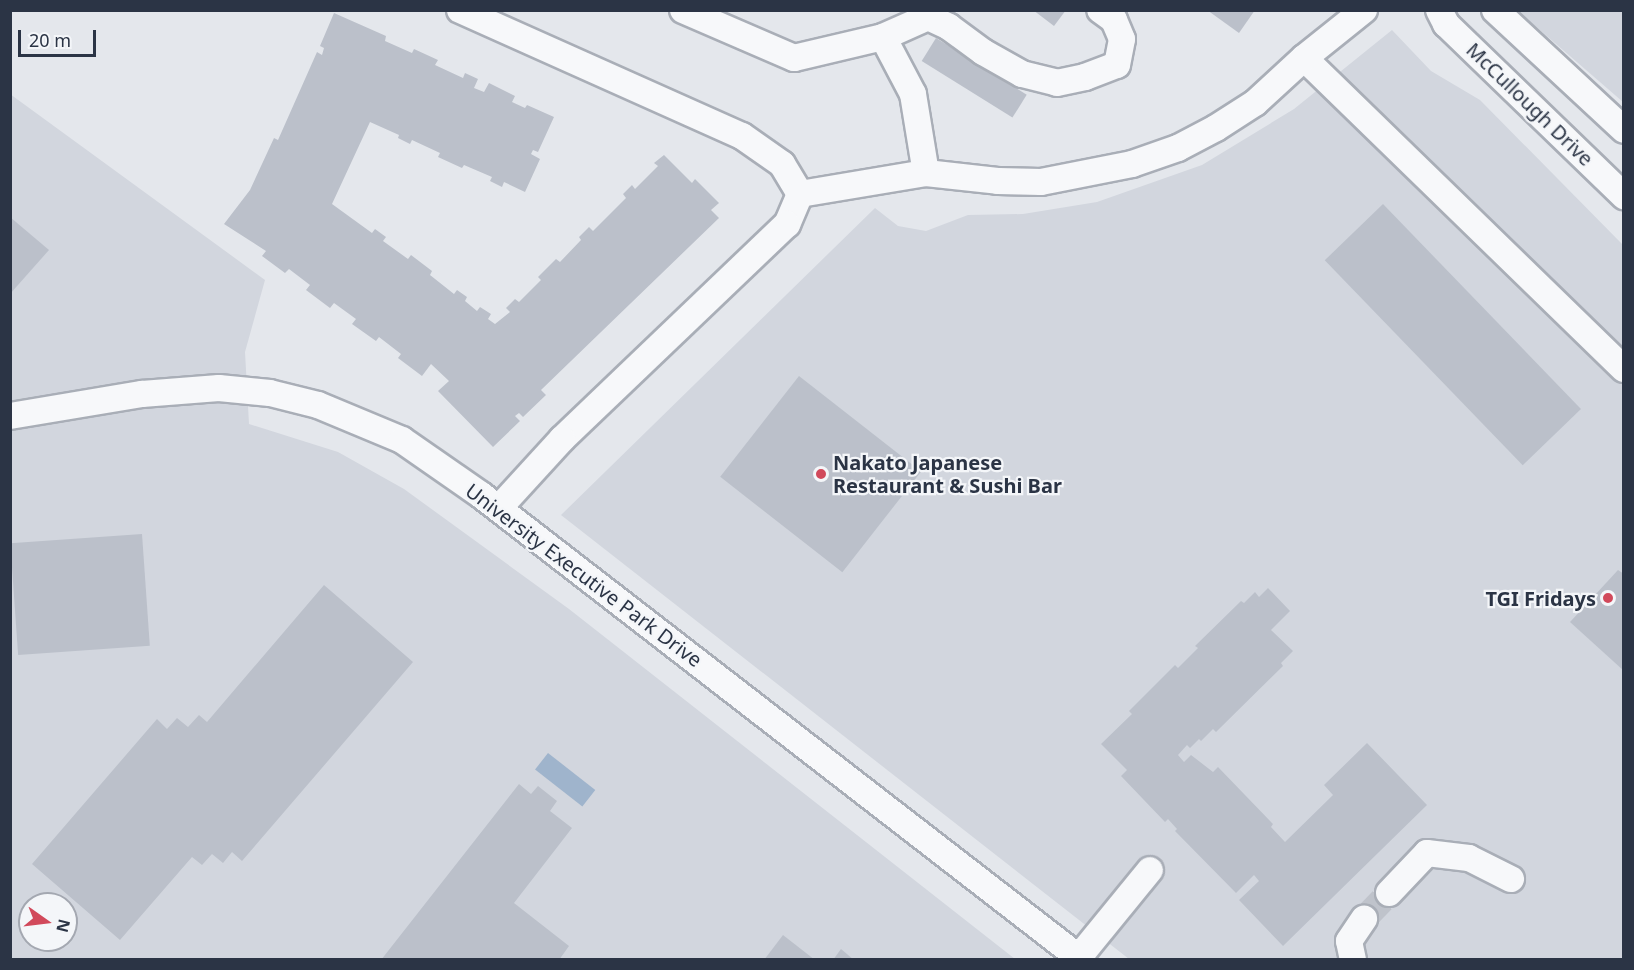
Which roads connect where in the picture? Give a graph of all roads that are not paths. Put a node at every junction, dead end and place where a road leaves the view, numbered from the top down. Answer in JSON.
{"nodes":[{"id":1,"x":460,"y":10,"type":"edge"},
{"id":2,"x":683,"y":10,"type":"edge"},
{"id":3,"x":1100,"y":10,"type":"edge"},
{"id":4,"x":1364,"y":10,"type":"edge"},
{"id":5,"x":1439,"y":10,"type":"edge"},
{"id":6,"x":1495,"y":10,"type":"edge"},
{"id":7,"x":929,"y":14,"type":"edge"},
{"id":8,"x":883,"y":37,"type":"junction"},
{"id":9,"x":1304,"y":58,"type":"junction"},
{"id":10,"x":1623,"y":130,"type":"edge"},
{"id":11,"x":926,"y":173,"type":"junction"},
{"id":12,"x":800,"y":194,"type":"junction"},
{"id":13,"x":1623,"y":196,"type":"edge"},
{"id":14,"x":1623,"y":369,"type":"edge"},
{"id":15,"x":10,"y":416,"type":"edge"},
{"id":16,"x":499,"y":508,"type":"junction"},
{"id":17,"x":1150,"y":870,"type":"dead end"},
{"id":18,"x":1511,"y":879,"type":"dead end"},
{"id":19,"x":1389,"y":892,"type":"tunnel mouth"},
{"id":20,"x":1364,"y":919,"type":"tunnel mouth"},
{"id":21,"x":1081,"y":958,"type":"edge"},
{"id":22,"x":1353,"y":960,"type":"edge"}],
"edges":[{"from":1,"to":12,"type":"street"},
{"from":2,"to":8,"type":"street"},
{"from":3,"to":7,"type":"street"},
{"from":4,"to":9,"type":"street"},
{"from":5,"to":13,"type":"street","name":"McCullough Drive"},
{"from":6,"to":10,"type":"street"},
{"from":7,"to":8,"type":"street"},
{"from":8,"to":11,"type":"street"},
{"from":9,"to":11,"type":"street"},
{"from":9,"to":14,"type":"street"},
{"from":11,"to":12,"type":"street"},
{"from":12,"to":16,"type":"street"},
{"from":15,"to":16,"type":"street","name":"University Executive Park Drive"},
{"from":16,"to":21,"type":"street","name":"University Executive Park Drive"},
{"from":17,"to":21,"type":"street"},
{"from":18,"to":19,"type":"street"},
{"from":20,"to":22,"type":"street"}]}
